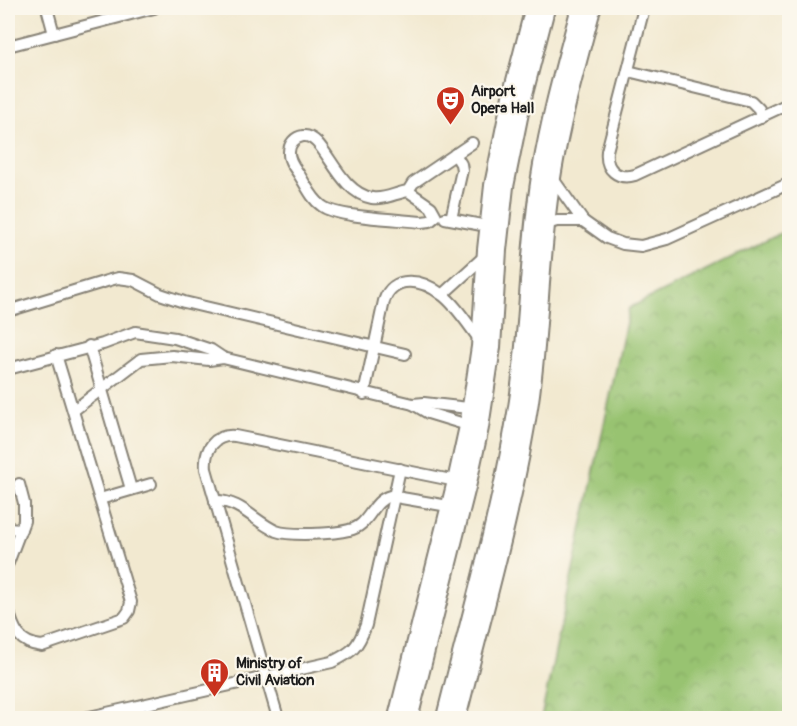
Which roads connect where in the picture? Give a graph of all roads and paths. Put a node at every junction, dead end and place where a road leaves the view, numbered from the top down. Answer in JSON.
{"nodes":[{"id":1,"x":47,"y":8,"type":"edge"},
{"id":2,"x":154,"y":8,"type":"edge"},
{"id":3,"x":540,"y":8,"type":"edge"},
{"id":4,"x":586,"y":8,"type":"edge"},
{"id":5,"x":644,"y":8,"type":"edge"},
{"id":6,"x":54,"y":34,"type":"junction"},
{"id":7,"x":8,"y":46,"type":"edge"},
{"id":8,"x":628,"y":71,"type":"junction"},
{"id":9,"x":789,"y":104,"type":"edge"},
{"id":10,"x":761,"y":117,"type":"junction"},
{"id":11,"x":471,"y":143,"type":"dead end"},
{"id":12,"x":455,"y":154,"type":"junction"},
{"id":13,"x":547,"y":170,"type":"junction"},
{"id":14,"x":789,"y":183,"type":"edge"},
{"id":15,"x":408,"y":191,"type":"junction"},
{"id":16,"x":363,"y":196,"type":"junction"},
{"id":17,"x":360,"y":215,"type":"junction"},
{"id":18,"x":436,"y":216,"type":"junction"},
{"id":19,"x":451,"y":219,"type":"junction"},
{"id":20,"x":583,"y":221,"type":"junction"},
{"id":21,"x":539,"y":227,"type":"junction"},
{"id":22,"x":493,"y":238,"type":"junction"},
{"id":23,"x":442,"y":294,"type":"junction"},
{"id":24,"x":8,"y":311,"type":"edge"},
{"id":25,"x":88,"y":346,"type":"junction"},
{"id":26,"x":374,"y":347,"type":"junction"},
{"id":27,"x":486,"y":347,"type":"junction"},
{"id":28,"x":405,"y":354,"type":"dead end"},
{"id":29,"x":56,"y":356,"type":"junction"},
{"id":30,"x":223,"y":358,"type":"junction"},
{"id":31,"x":8,"y":369,"type":"edge"},
{"id":32,"x":101,"y":389,"type":"junction"},
{"id":33,"x":364,"y":394,"type":"junction"},
{"id":34,"x":413,"y":404,"type":"junction"},
{"id":35,"x":74,"y":410,"type":"junction"},
{"id":36,"x":475,"y":418,"type":"junction"},
{"id":37,"x":400,"y":469,"type":"junction"},
{"id":38,"x":19,"y":484,"type":"dead end"},
{"id":39,"x":151,"y":484,"type":"dead end"},
{"id":40,"x":131,"y":489,"type":"junction"},
{"id":41,"x":459,"y":495,"type":"junction"},
{"id":42,"x":394,"y":496,"type":"junction"},
{"id":43,"x":100,"y":499,"type":"junction"},
{"id":44,"x":215,"y":501,"type":"junction"},
{"id":45,"x":8,"y":528,"type":"edge"},
{"id":46,"x":21,"y":529,"type":"junction"},
{"id":47,"x":8,"y":563,"type":"edge"},
{"id":48,"x":8,"y":609,"type":"edge"},
{"id":49,"x":266,"y":676,"type":"junction"},
{"id":50,"x":85,"y":718,"type":"edge"},
{"id":51,"x":278,"y":718,"type":"edge"},
{"id":52,"x":403,"y":718,"type":"edge"},
{"id":53,"x":451,"y":718,"type":"edge"}],
"edges":[{"from":1,"to":6,"type":"lane"},
{"from":2,"to":6,"type":"lane"},
{"from":3,"to":22,"type":"street"},
{"from":4,"to":13,"type":"street"},
{"from":5,"to":8,"type":"lane"},
{"from":6,"to":7,"type":"lane"},
{"from":8,"to":10,"type":"lane"},
{"from":8,"to":10,"type":"lane"},
{"from":9,"to":10,"type":"lane"},
{"from":11,"to":12,"type":"lane"},
{"from":12,"to":15,"type":"lane"},
{"from":12,"to":19,"type":"lane"},
{"from":13,"to":20,"type":"lane"},
{"from":13,"to":21,"type":"street"},
{"from":14,"to":20,"type":"lane"},
{"from":15,"to":16,"type":"lane"},
{"from":15,"to":18,"type":"lane"},
{"from":16,"to":17,"type":"lane"},
{"from":16,"to":17,"type":"lane"},
{"from":17,"to":18,"type":"lane"},
{"from":18,"to":19,"type":"lane"},
{"from":19,"to":22,"type":"lane"},
{"from":20,"to":21,"type":"lane"},
{"from":21,"to":53,"type":"street"},
{"from":22,"to":23,"type":"lane"},
{"from":22,"to":27,"type":"street"},
{"from":23,"to":26,"type":"lane"},
{"from":23,"to":27,"type":"lane"},
{"from":24,"to":26,"type":"lane"},
{"from":25,"to":29,"type":"lane"},
{"from":25,"to":30,"type":"lane"},
{"from":25,"to":32,"type":"lane"},
{"from":26,"to":28,"type":"lane"},
{"from":26,"to":33,"type":"lane"},
{"from":27,"to":36,"type":"street"},
{"from":29,"to":31,"type":"lane"},
{"from":29,"to":35,"type":"lane"},
{"from":30,"to":32,"type":"lane"},
{"from":30,"to":33,"type":"lane"},
{"from":32,"to":35,"type":"lane"},
{"from":32,"to":40,"type":"lane"},
{"from":33,"to":34,"type":"lane"},
{"from":34,"to":36,"type":"lane"},
{"from":34,"to":36,"type":"lane"},
{"from":35,"to":43,"type":"lane"},
{"from":36,"to":41,"type":"street"},
{"from":37,"to":41,"type":"lane"},
{"from":37,"to":42,"type":"lane"},
{"from":37,"to":44,"type":"lane"},
{"from":38,"to":46,"type":"lane"},
{"from":39,"to":40,"type":"lane"},
{"from":40,"to":43,"type":"lane"},
{"from":41,"to":42,"type":"lane"},
{"from":41,"to":52,"type":"street"},
{"from":42,"to":44,"type":"lane"},
{"from":42,"to":49,"type":"lane"},
{"from":43,"to":48,"type":"lane"},
{"from":44,"to":49,"type":"lane"},
{"from":45,"to":46,"type":"lane"},
{"from":46,"to":47,"type":"lane"},
{"from":49,"to":50,"type":"lane"},
{"from":49,"to":51,"type":"lane"}]}
